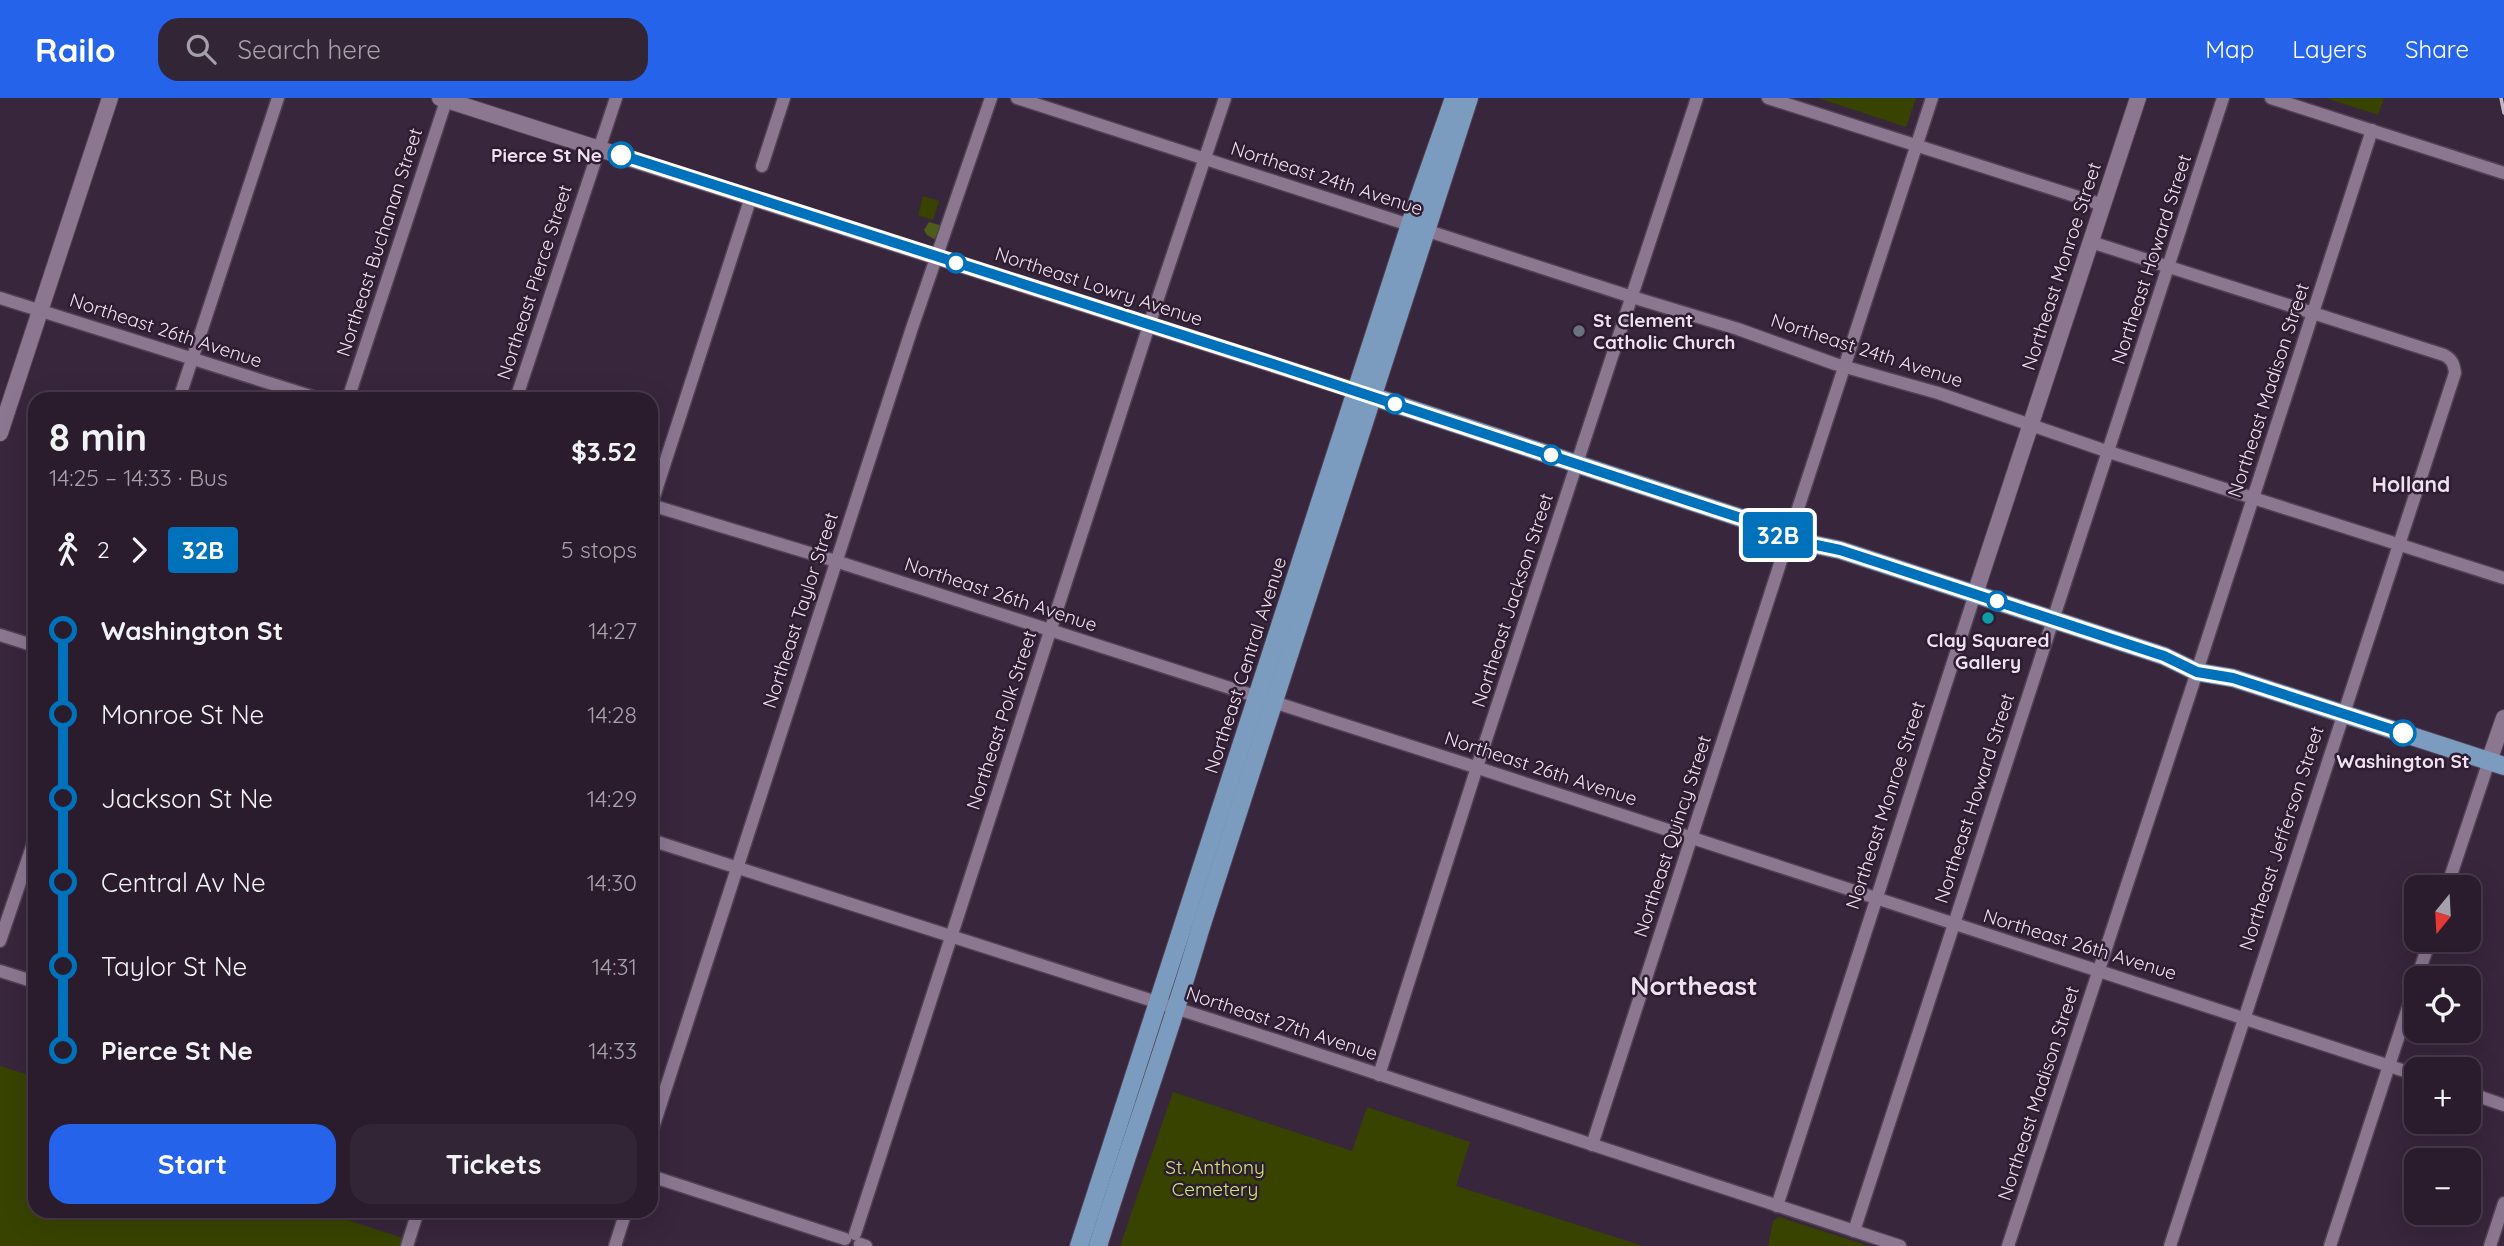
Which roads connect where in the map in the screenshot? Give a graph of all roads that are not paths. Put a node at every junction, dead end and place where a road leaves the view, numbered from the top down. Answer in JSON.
{"nodes":[{"id":1,"x":110,"y":98,"type":"edge"},
{"id":2,"x":278,"y":98,"type":"edge"},
{"id":3,"x":616,"y":98,"type":"edge"},
{"id":4,"x":784,"y":98,"type":"edge"},
{"id":5,"x":990,"y":98,"type":"edge"},
{"id":6,"x":1017,"y":98,"type":"edge"},
{"id":7,"x":1225,"y":98,"type":"edge"},
{"id":8,"x":1454,"y":98,"type":"edge"},
{"id":9,"x":1469,"y":98,"type":"edge"},
{"id":10,"x":1696,"y":98,"type":"edge"},
{"id":11,"x":1768,"y":98,"type":"edge"},
{"id":12,"x":1932,"y":98,"type":"edge"},
{"id":13,"x":2138,"y":98,"type":"edge"},
{"id":14,"x":2223,"y":98,"type":"edge"},
{"id":15,"x":2271,"y":98,"type":"edge"},
{"id":16,"x":444,"y":99,"type":"edge"},
{"id":17,"x":2372,"y":130,"type":"junction"},
{"id":18,"x":1916,"y":145,"type":"junction"},
{"id":19,"x":599,"y":148,"type":"junction"},
{"id":20,"x":1206,"y":159,"type":"junction"},
{"id":21,"x":762,"y":166,"type":"dead end"},
{"id":22,"x":2504,"y":173,"type":"edge"},
{"id":23,"x":751,"y":197,"type":"junction"},
{"id":24,"x":2103,"y":205,"type":"junction"},
{"id":25,"x":1418,"y":227,"type":"junction"},
{"id":26,"x":2091,"y":242,"type":"junction"},
{"id":27,"x":937,"y":257,"type":"junction"},
{"id":28,"x":2168,"y":268,"type":"junction"},
{"id":29,"x":1632,"y":297,"type":"junction"},
{"id":30,"x":0,"y":298,"type":"edge"},
{"id":31,"x":40,"y":310,"type":"junction"},
{"id":32,"x":2313,"y":313,"type":"junction"},
{"id":33,"x":1150,"y":325,"type":"junction"},
{"id":34,"x":192,"y":358,"type":"junction"},
{"id":35,"x":1844,"y":367,"type":"junction"},
{"id":36,"x":1356,"y":391,"type":"junction"},
{"id":37,"x":181,"y":392,"type":"edge"},
{"id":38,"x":298,"y":392,"type":"edge"},
{"id":39,"x":350,"y":392,"type":"edge"},
{"id":40,"x":518,"y":392,"type":"edge"},
{"id":41,"x":1374,"y":397,"type":"junction"},
{"id":42,"x":2031,"y":424,"type":"junction"},
{"id":43,"x":0,"y":433,"type":"edge"},
{"id":44,"x":2109,"y":452,"type":"junction"},
{"id":45,"x":1577,"y":464,"type":"junction"},
{"id":46,"x":658,"y":483,"type":"edge"},
{"id":47,"x":2254,"y":498,"type":"junction"},
{"id":48,"x":658,"y":507,"type":"edge"},
{"id":49,"x":1790,"y":533,"type":"junction"},
{"id":50,"x":2399,"y":546,"type":"junction"},
{"id":51,"x":836,"y":561,"type":"junction"},
{"id":52,"x":2504,"y":578,"type":"edge"},
{"id":53,"x":1975,"y":594,"type":"junction"},
{"id":54,"x":2053,"y":619,"type":"junction"},
{"id":55,"x":1051,"y":630,"type":"junction"},
{"id":56,"x":0,"y":635,"type":"edge"},
{"id":57,"x":28,"y":644,"type":"edge"},
{"id":58,"x":2199,"y":667,"type":"junction"},
{"id":59,"x":1265,"y":700,"type":"junction"},
{"id":60,"x":2343,"y":713,"type":"junction"},
{"id":61,"x":2504,"y":718,"type":"edge"},
{"id":62,"x":2496,"y":764,"type":"edge"},
{"id":63,"x":1477,"y":767,"type":"junction"},
{"id":64,"x":1692,"y":838,"type":"junction"},
{"id":65,"x":658,"y":842,"type":"edge"},
{"id":66,"x":28,"y":859,"type":"edge"},
{"id":67,"x":736,"y":867,"type":"junction"},
{"id":68,"x":2452,"y":875,"type":"edge"},
{"id":69,"x":1877,"y":900,"type":"junction"},
{"id":70,"x":1953,"y":925,"type":"junction"},
{"id":71,"x":951,"y":935,"type":"junction"},
{"id":72,"x":0,"y":941,"type":"edge"},
{"id":73,"x":0,"y":971,"type":"edge"},
{"id":74,"x":2098,"y":972,"type":"junction"},
{"id":75,"x":28,"y":980,"type":"edge"},
{"id":76,"x":1158,"y":1002,"type":"junction"},
{"id":77,"x":1176,"y":1009,"type":"junction"},
{"id":78,"x":2243,"y":1017,"type":"junction"},
{"id":79,"x":2404,"y":1018,"type":"edge"},
{"id":80,"x":2388,"y":1066,"type":"junction"},
{"id":81,"x":2404,"y":1071,"type":"edge"},
{"id":82,"x":1379,"y":1075,"type":"junction"},
{"id":83,"x":2481,"y":1097,"type":"edge"},
{"id":84,"x":2504,"y":1105,"type":"edge"},
{"id":85,"x":658,"y":1113,"type":"edge"},
{"id":86,"x":1592,"y":1144,"type":"junction"},
{"id":87,"x":658,"y":1178,"type":"edge"},
{"id":88,"x":2504,"y":1203,"type":"edge"},
{"id":89,"x":1777,"y":1206,"type":"junction"},
{"id":90,"x":416,"y":1218,"type":"edge"},
{"id":91,"x":624,"y":1218,"type":"edge"},
{"id":92,"x":1854,"y":1231,"type":"junction"},
{"id":93,"x":856,"y":1243,"type":"edge"},
{"id":94,"x":407,"y":1246,"type":"edge"},
{"id":95,"x":615,"y":1246,"type":"edge"},
{"id":96,"x":1079,"y":1246,"type":"edge"},
{"id":97,"x":1098,"y":1246,"type":"edge"},
{"id":98,"x":1900,"y":1246,"type":"edge"},
{"id":99,"x":2008,"y":1246,"type":"edge"},
{"id":100,"x":2170,"y":1246,"type":"edge"},
{"id":101,"x":2330,"y":1246,"type":"edge"},
{"id":102,"x":2490,"y":1246,"type":"edge"}],
"edges":[{"from":1,"to":31,"type":"main road"},
{"from":2,"to":34,"type":"street"},
{"from":3,"to":19,"type":"street","name":"Northeast Pierce Street"},
{"from":4,"to":21,"type":"street"},
{"from":5,"to":27,"type":"street","name":"Northeast Taylor Street"},
{"from":6,"to":20,"type":"street","name":"Northeast 24th Avenue"},
{"from":7,"to":20,"type":"street","name":"Northeast Polk Street"},
{"from":8,"to":25,"type":"main road","name":"Northeast Central Avenue"},
{"from":9,"to":25,"type":"main road","name":"Northeast Central Avenue"},
{"from":10,"to":29,"type":"street","name":"Northeast Jackson Street"},
{"from":11,"to":18,"type":"street"},
{"from":12,"to":18,"type":"street","name":"Northeast Quincy Street"},
{"from":13,"to":24,"type":"main road","name":"Northeast Monroe Street"},
{"from":14,"to":28,"type":"street","name":"Northeast Howard Street"},
{"from":15,"to":17,"type":"street"},
{"from":16,"to":19,"type":"main road","name":"Northeast Lowry Avenue"},
{"from":16,"to":39,"type":"street","name":"Northeast Buchanan Street"},
{"from":17,"to":22,"type":"street"},
{"from":17,"to":32,"type":"street","name":"Northeast Madison Street"},
{"from":18,"to":24,"type":"street"},
{"from":18,"to":35,"type":"street","name":"Northeast Quincy Street"},
{"from":19,"to":23,"type":"main road","name":"Northeast Lowry Avenue"},
{"from":19,"to":40,"type":"street","name":"Northeast Pierce Street"},
{"from":20,"to":25,"type":"street","name":"Northeast 24th Avenue"},
{"from":20,"to":33,"type":"street","name":"Northeast Polk Street"},
{"from":23,"to":27,"type":"main road","name":"Northeast Lowry Avenue"},
{"from":23,"to":46,"type":"street"},
{"from":24,"to":26,"type":"main road","name":"Northeast Monroe Street"},
{"from":25,"to":29,"type":"street","name":"Northeast 24th Avenue"},
{"from":25,"to":36,"type":"main road","name":"Northeast Central Avenue"},
{"from":25,"to":41,"type":"main road","name":"Northeast Central Avenue"},
{"from":26,"to":28,"type":"street"},
{"from":26,"to":42,"type":"main road","name":"Northeast Monroe Street"},
{"from":27,"to":33,"type":"main road","name":"Northeast Lowry Avenue"},
{"from":27,"to":51,"type":"street","name":"Northeast Taylor Street"},
{"from":28,"to":32,"type":"street"},
{"from":28,"to":44,"type":"street","name":"Northeast Howard Street"},
{"from":29,"to":35,"type":"street","name":"Northeast 24th Avenue"},
{"from":29,"to":45,"type":"street","name":"Northeast Jackson Street"},
{"from":30,"to":31,"type":"street","name":"Northeast 26th Avenue"},
{"from":31,"to":34,"type":"street","name":"Northeast 26th Avenue"},
{"from":31,"to":43,"type":"main road"},
{"from":32,"to":47,"type":"street","name":"Northeast Madison Street"},
{"from":32,"to":50,"type":"street","name":"Northeast Jefferson Street"},
{"from":33,"to":36,"type":"main road","name":"Northeast Lowry Avenue"},
{"from":33,"to":55,"type":"street","name":"Northeast Polk Street"},
{"from":34,"to":37,"type":"street"},
{"from":34,"to":38,"type":"street","name":"Northeast 26th Avenue"},
{"from":35,"to":42,"type":"street","name":"Northeast 24th Avenue"},
{"from":35,"to":49,"type":"street","name":"Northeast Quincy Street"},
{"from":36,"to":41,"type":"main road","name":"Northeast Lowry Avenue"},
{"from":36,"to":59,"type":"main road","name":"Northeast Central Avenue"},
{"from":41,"to":45,"type":"main road","name":"Northeast Lowry Avenue"},
{"from":41,"to":59,"type":"main road","name":"Northeast Central Avenue"},
{"from":42,"to":44,"type":"street","name":"Northeast 24th Avenue"},
{"from":42,"to":53,"type":"main road","name":"Northeast Monroe Street"},
{"from":44,"to":47,"type":"street","name":"Northeast 24th Avenue"},
{"from":44,"to":54,"type":"street","name":"Northeast Howard Street"},
{"from":45,"to":49,"type":"main road","name":"Northeast Lowry Avenue"},
{"from":45,"to":63,"type":"street","name":"Northeast Jackson Street"},
{"from":47,"to":50,"type":"street","name":"Northeast 24th Avenue"},
{"from":47,"to":58,"type":"street","name":"Northeast Madison Street"},
{"from":48,"to":51,"type":"street","name":"Northeast 26th Avenue"},
{"from":49,"to":53,"type":"main road","name":"Northeast Lowry Avenue"},
{"from":49,"to":64,"type":"street","name":"Northeast Quincy Street"},
{"from":50,"to":52,"type":"street","name":"Northeast 24th Avenue"},
{"from":50,"to":60,"type":"street","name":"Northeast Jefferson Street"},
{"from":51,"to":55,"type":"street","name":"Northeast 26th Avenue"},
{"from":51,"to":67,"type":"street","name":"Northeast Taylor Street"},
{"from":53,"to":54,"type":"main road","name":"Northeast Lowry Avenue"},
{"from":53,"to":69,"type":"street","name":"Northeast Monroe Street"},
{"from":54,"to":58,"type":"main road","name":"Northeast Lowry Avenue"},
{"from":54,"to":70,"type":"street","name":"Northeast Howard Street"},
{"from":55,"to":59,"type":"street","name":"Northeast 26th Avenue"},
{"from":55,"to":71,"type":"street","name":"Northeast Polk Street"},
{"from":56,"to":57,"type":"street"},
{"from":58,"to":60,"type":"main road","name":"Northeast Lowry Avenue"},
{"from":58,"to":74,"type":"street","name":"Northeast Madison Street"},
{"from":59,"to":63,"type":"street","name":"Northeast 26th Avenue"},
{"from":59,"to":76,"type":"main road","name":"Northeast Central Avenue"},
{"from":59,"to":77,"type":"main road","name":"Northeast Central Avenue"},
{"from":60,"to":62,"type":"main road","name":"Northeast Lowry Avenue"},
{"from":60,"to":78,"type":"street","name":"Northeast Jefferson Street"},
{"from":61,"to":62,"type":"main road"},
{"from":62,"to":68,"type":"street"},
{"from":63,"to":64,"type":"street","name":"Northeast 26th Avenue"},
{"from":63,"to":82,"type":"street","name":"Northeast Jackson Street"},
{"from":64,"to":69,"type":"street","name":"Northeast 26th Avenue"},
{"from":64,"to":86,"type":"street","name":"Northeast Quincy Street"},
{"from":65,"to":67,"type":"street","name":"Northeast 27th Avenue"},
{"from":66,"to":72,"type":"street"},
{"from":67,"to":71,"type":"street","name":"Northeast 27th Avenue"},
{"from":67,"to":85,"type":"street","name":"Northeast Taylor Street"},
{"from":69,"to":70,"type":"street","name":"Northeast 26th Avenue"},
{"from":69,"to":89,"type":"street","name":"Northeast Monroe Street"},
{"from":70,"to":74,"type":"street","name":"Northeast 26th Avenue"},
{"from":70,"to":92,"type":"street","name":"Northeast Howard Street"},
{"from":71,"to":76,"type":"street","name":"Northeast 27th Avenue"},
{"from":71,"to":93,"type":"street","name":"Northeast Polk Street"},
{"from":73,"to":75,"type":"street"},
{"from":74,"to":78,"type":"street","name":"Northeast 26th Avenue"},
{"from":74,"to":99,"type":"street","name":"Northeast Madison Street"},
{"from":76,"to":77,"type":"street","name":"Northeast 27th Avenue"},
{"from":76,"to":96,"type":"main road","name":"Northeast Central Avenue"},
{"from":77,"to":82,"type":"street","name":"Northeast 27th Avenue"},
{"from":77,"to":97,"type":"main road","name":"Northeast Central Avenue"},
{"from":78,"to":80,"type":"street","name":"Northeast 26th Avenue"},
{"from":78,"to":100,"type":"street","name":"Northeast Jefferson Street"},
{"from":79,"to":80,"type":"street"},
{"from":80,"to":81,"type":"street","name":"Northeast 26th Avenue"},
{"from":80,"to":101,"type":"street"},
{"from":82,"to":86,"type":"street","name":"Northeast 27th Avenue"},
{"from":83,"to":84,"type":"street"},
{"from":86,"to":89,"type":"street","name":"Northeast 27th Avenue"},
{"from":87,"to":93,"type":"street"},
{"from":88,"to":102,"type":"street"},
{"from":89,"to":92,"type":"street","name":"Northeast 27th Avenue"},
{"from":90,"to":94,"type":"street"},
{"from":91,"to":95,"type":"street"},
{"from":92,"to":98,"type":"street","name":"Northeast 27th Avenue"}]}
